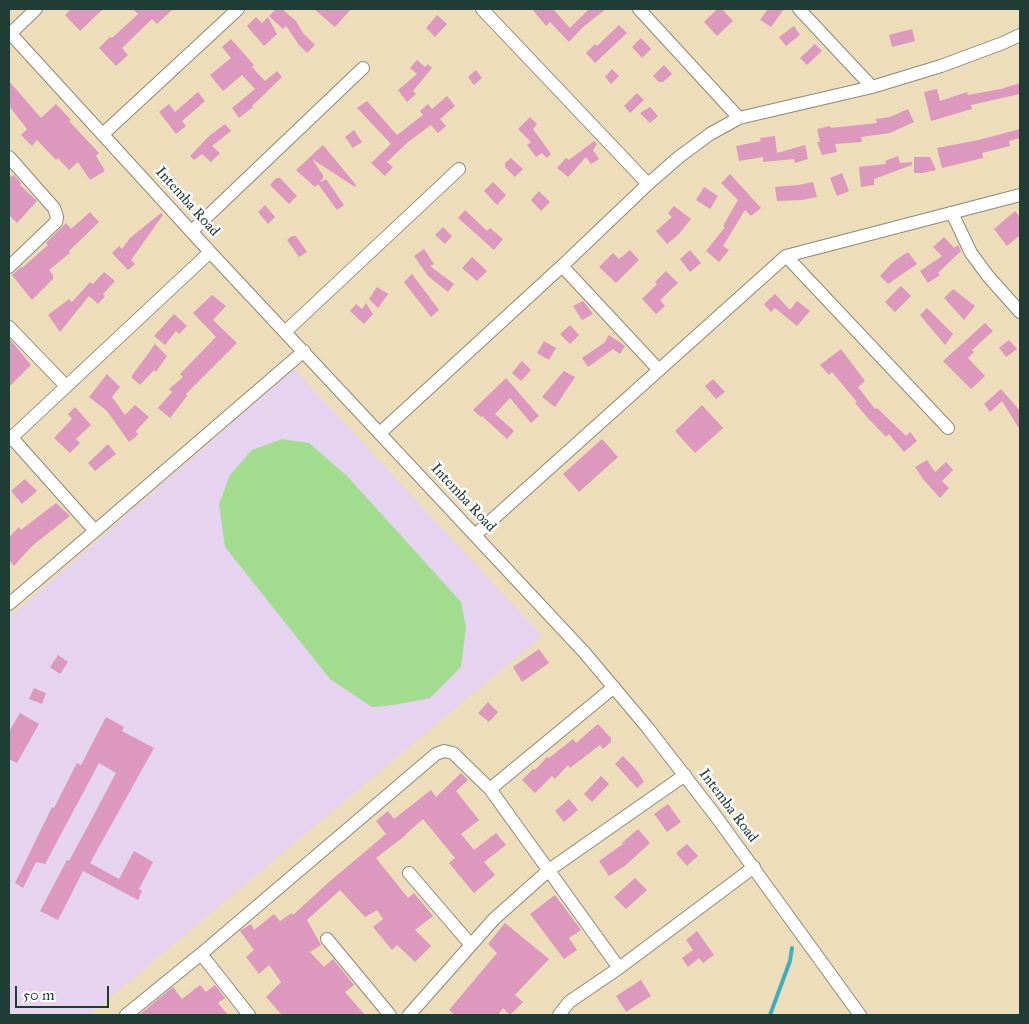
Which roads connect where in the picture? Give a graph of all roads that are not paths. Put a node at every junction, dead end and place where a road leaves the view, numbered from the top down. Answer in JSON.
{"nodes":[{"id":1,"x":36,"y":9,"type":"edge"},
{"id":2,"x":238,"y":9,"type":"edge"},
{"id":3,"x":482,"y":9,"type":"edge"},
{"id":4,"x":639,"y":9,"type":"edge"},
{"id":5,"x":799,"y":9,"type":"edge"},
{"id":6,"x":9,"y":34,"type":"edge"},
{"id":7,"x":1020,"y":34,"type":"edge"},
{"id":8,"x":363,"y":68,"type":"dead end"},
{"id":9,"x":872,"y":87,"type":"junction"},
{"id":10,"x":739,"y":118,"type":"junction"},
{"id":11,"x":103,"y":134,"type":"junction"},
{"id":12,"x":9,"y":157,"type":"edge"},
{"id":13,"x":459,"y":169,"type":"dead end"},
{"id":14,"x":648,"y":184,"type":"junction"},
{"id":15,"x":1020,"y":195,"type":"edge"},
{"id":16,"x":952,"y":213,"type":"junction"},
{"id":17,"x":192,"y":231,"type":"junction"},
{"id":18,"x":210,"y":252,"type":"junction"},
{"id":19,"x":786,"y":256,"type":"junction"},
{"id":20,"x":9,"y":266,"type":"edge"},
{"id":21,"x":562,"y":266,"type":"junction"},
{"id":22,"x":1020,"y":312,"type":"edge"},
{"id":23,"x":9,"y":327,"type":"edge"},
{"id":24,"x":286,"y":332,"type":"junction"},
{"id":25,"x":304,"y":351,"type":"junction"},
{"id":26,"x":659,"y":370,"type":"junction"},
{"id":27,"x":66,"y":386,"type":"junction"},
{"id":28,"x":948,"y":428,"type":"dead end"},
{"id":29,"x":380,"y":433,"type":"junction"},
{"id":30,"x":10,"y":439,"type":"edge"},
{"id":31,"x":95,"y":531,"type":"junction"},
{"id":32,"x":475,"y":535,"type":"junction"},
{"id":33,"x":9,"y":604,"type":"edge"},
{"id":34,"x":614,"y":687,"type":"junction"},
{"id":35,"x":685,"y":775,"type":"junction"},
{"id":36,"x":490,"y":789,"type":"junction"},
{"id":37,"x":754,"y":867,"type":"junction"},
{"id":38,"x":549,"y":870,"type":"junction"},
{"id":39,"x":409,"y":873,"type":"dead end"},
{"id":40,"x":327,"y":939,"type":"dead end"},
{"id":41,"x":471,"y":945,"type":"junction"},
{"id":42,"x":201,"y":954,"type":"junction"},
{"id":43,"x":619,"y":968,"type":"junction"},
{"id":44,"x":126,"y":1015,"type":"edge"},
{"id":45,"x":249,"y":1015,"type":"edge"},
{"id":46,"x":390,"y":1015,"type":"edge"},
{"id":47,"x":409,"y":1015,"type":"edge"},
{"id":48,"x":559,"y":1015,"type":"edge"},
{"id":49,"x":860,"y":1015,"type":"edge"}],
"edges":[{"from":1,"to":6,"type":"street"},
{"from":2,"to":11,"type":"street"},
{"from":3,"to":14,"type":"street"},
{"from":4,"to":10,"type":"street"},
{"from":5,"to":9,"type":"street"},
{"from":6,"to":11,"type":"street","name":"Intemba Road"},
{"from":7,"to":9,"type":"street"},
{"from":8,"to":17,"type":"street"},
{"from":9,"to":10,"type":"street"},
{"from":10,"to":14,"type":"street"},
{"from":11,"to":17,"type":"street","name":"Intemba Road"},
{"from":12,"to":20,"type":"street"},
{"from":13,"to":24,"type":"street"},
{"from":14,"to":21,"type":"street"},
{"from":15,"to":16,"type":"street"},
{"from":16,"to":19,"type":"street"},
{"from":16,"to":22,"type":"street"},
{"from":17,"to":18,"type":"street","name":"Intemba Road"},
{"from":18,"to":24,"type":"street","name":"Intemba Road"},
{"from":18,"to":27,"type":"street"},
{"from":19,"to":26,"type":"street"},
{"from":19,"to":28,"type":"street"},
{"from":21,"to":26,"type":"street"},
{"from":21,"to":29,"type":"street"},
{"from":23,"to":27,"type":"street"},
{"from":24,"to":25,"type":"street","name":"Intemba Road"},
{"from":25,"to":29,"type":"street","name":"Intemba Road"},
{"from":25,"to":31,"type":"street"},
{"from":26,"to":32,"type":"street"},
{"from":27,"to":30,"type":"street"},
{"from":29,"to":32,"type":"street","name":"Intemba Road"},
{"from":30,"to":31,"type":"street"},
{"from":31,"to":33,"type":"street"},
{"from":32,"to":34,"type":"street","name":"Intemba Road"},
{"from":34,"to":35,"type":"street","name":"Intemba Road"},
{"from":34,"to":36,"type":"street"},
{"from":35,"to":37,"type":"street","name":"Intemba Road"},
{"from":35,"to":38,"type":"street"},
{"from":36,"to":38,"type":"street"},
{"from":36,"to":42,"type":"street"},
{"from":37,"to":43,"type":"street"},
{"from":37,"to":49,"type":"street","name":"Intemba Road"},
{"from":38,"to":41,"type":"street"},
{"from":38,"to":43,"type":"street"},
{"from":39,"to":41,"type":"street"},
{"from":40,"to":46,"type":"street"},
{"from":41,"to":47,"type":"street"},
{"from":42,"to":44,"type":"street"},
{"from":42,"to":45,"type":"street"},
{"from":43,"to":48,"type":"street"}]}
